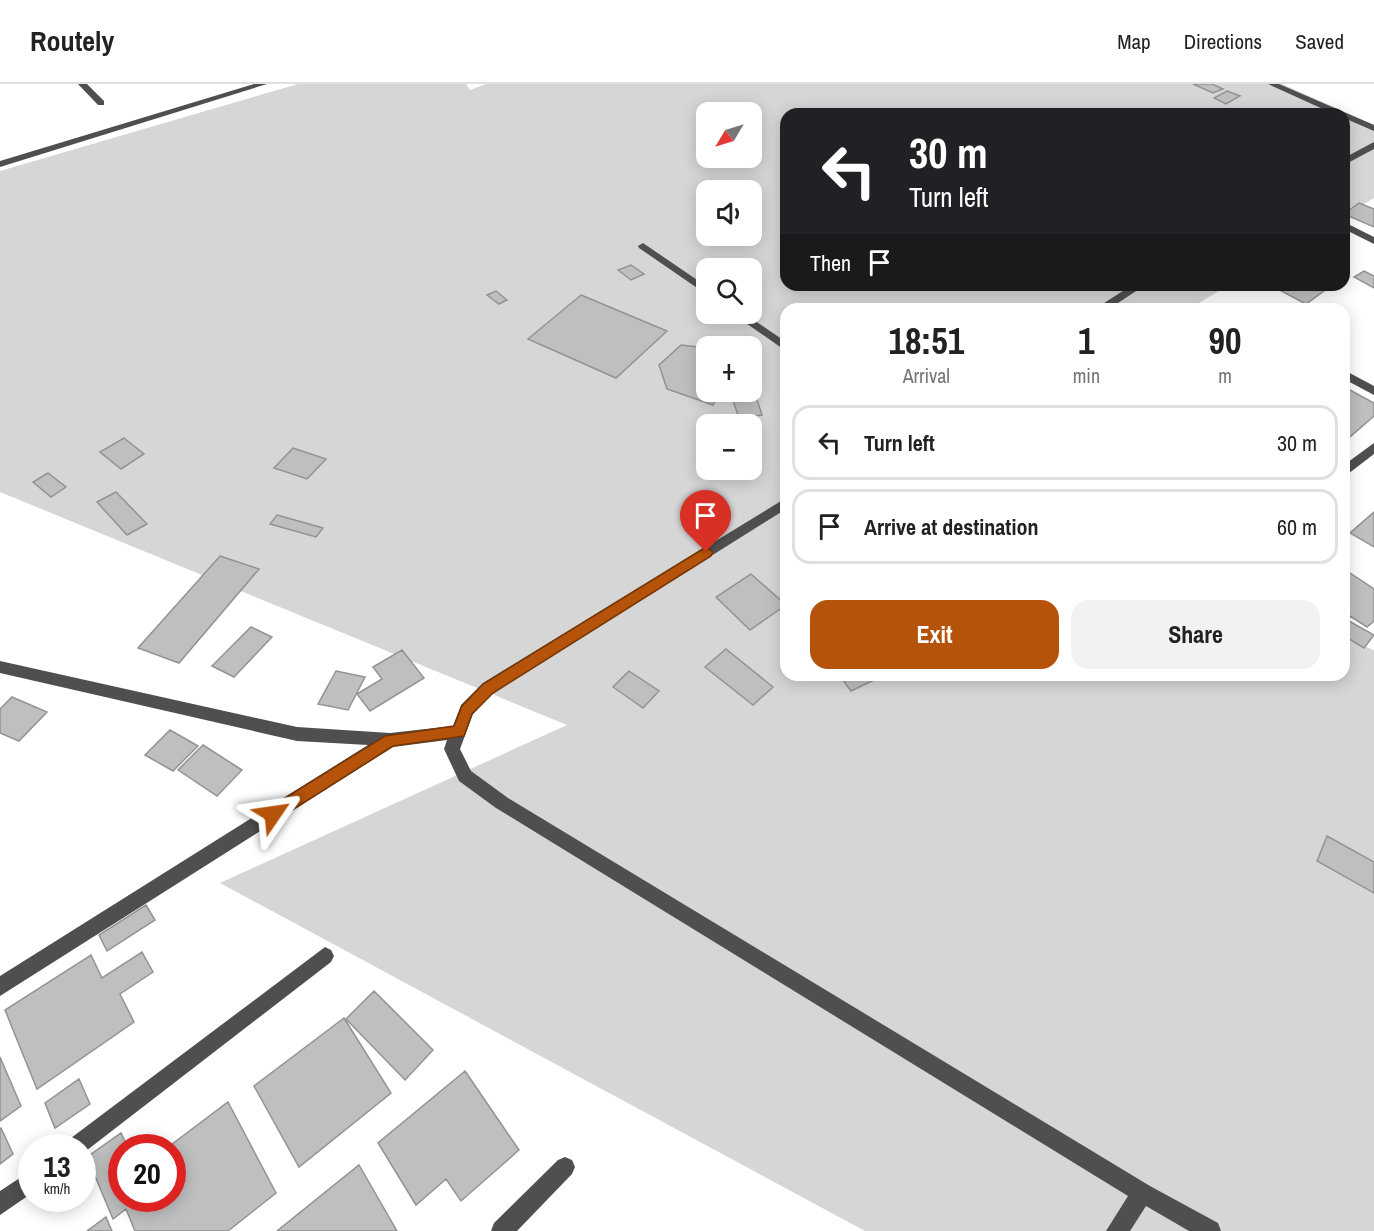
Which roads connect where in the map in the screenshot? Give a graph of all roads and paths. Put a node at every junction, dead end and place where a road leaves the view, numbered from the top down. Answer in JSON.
{"nodes":[{"id":1,"x":82,"y":84,"type":"edge"},
{"id":2,"x":263,"y":84,"type":"edge"},
{"id":3,"x":1272,"y":84,"type":"edge"},
{"id":4,"x":101,"y":103,"type":"dead end"},
{"id":5,"x":1329,"y":108,"type":"edge"},
{"id":6,"x":1350,"y":117,"type":"edge"},
{"id":7,"x":1374,"y":128,"type":"edge"},
{"id":8,"x":1374,"y":145,"type":"edge"},
{"id":9,"x":1350,"y":159,"type":"edge"},
{"id":10,"x":0,"y":165,"type":"edge"},
{"id":11,"x":1350,"y":228,"type":"edge"},
{"id":12,"x":1374,"y":241,"type":"edge"},
{"id":13,"x":643,"y":246,"type":"dead end"},
{"id":14,"x":696,"y":284,"type":"edge"},
{"id":15,"x":1130,"y":291,"type":"edge"},
{"id":16,"x":1111,"y":303,"type":"edge"},
{"id":17,"x":753,"y":324,"type":"edge"},
{"id":18,"x":780,"y":343,"type":"edge"},
{"id":19,"x":1350,"y":377,"type":"edge"},
{"id":20,"x":1374,"y":391,"type":"edge"},
{"id":21,"x":1374,"y":447,"type":"edge"},
{"id":22,"x":1350,"y":467,"type":"edge"},
{"id":23,"x":780,"y":506,"type":"edge"},
{"id":24,"x":0,"y":667,"type":"edge"},
{"id":25,"x":459,"y":732,"type":"junction"},
{"id":26,"x":390,"y":740,"type":"junction"},
{"id":27,"x":325,"y":956,"type":"dead end"},
{"id":28,"x":0,"y":987,"type":"edge"},
{"id":29,"x":92,"y":1134,"type":"edge"},
{"id":30,"x":565,"y":1167,"type":"dead end"},
{"id":31,"x":18,"y":1190,"type":"edge"},
{"id":32,"x":1143,"y":1194,"type":"junction"},
{"id":33,"x":0,"y":1204,"type":"edge"},
{"id":34,"x":502,"y":1231,"type":"edge"},
{"id":35,"x":1118,"y":1231,"type":"edge"},
{"id":36,"x":1210,"y":1231,"type":"edge"}],
"edges":[{"from":1,"to":4,"type":"street"},
{"from":2,"to":10,"type":"street"},
{"from":3,"to":5,"type":"street"},
{"from":6,"to":7,"type":"street"},
{"from":8,"to":9,"type":"street"},
{"from":11,"to":12,"type":"street"},
{"from":13,"to":14,"type":"street"},
{"from":15,"to":16,"type":"street"},
{"from":17,"to":18,"type":"street"},
{"from":19,"to":20,"type":"street"},
{"from":21,"to":22,"type":"street"},
{"from":23,"to":25,"type":"street"},
{"from":24,"to":26,"type":"street"},
{"from":25,"to":26,"type":"street"},
{"from":25,"to":32,"type":"street"},
{"from":26,"to":28,"type":"street"},
{"from":27,"to":29,"type":"street"},
{"from":30,"to":34,"type":"street"},
{"from":31,"to":33,"type":"street"},
{"from":32,"to":35,"type":"street"},
{"from":32,"to":36,"type":"street"}]}
